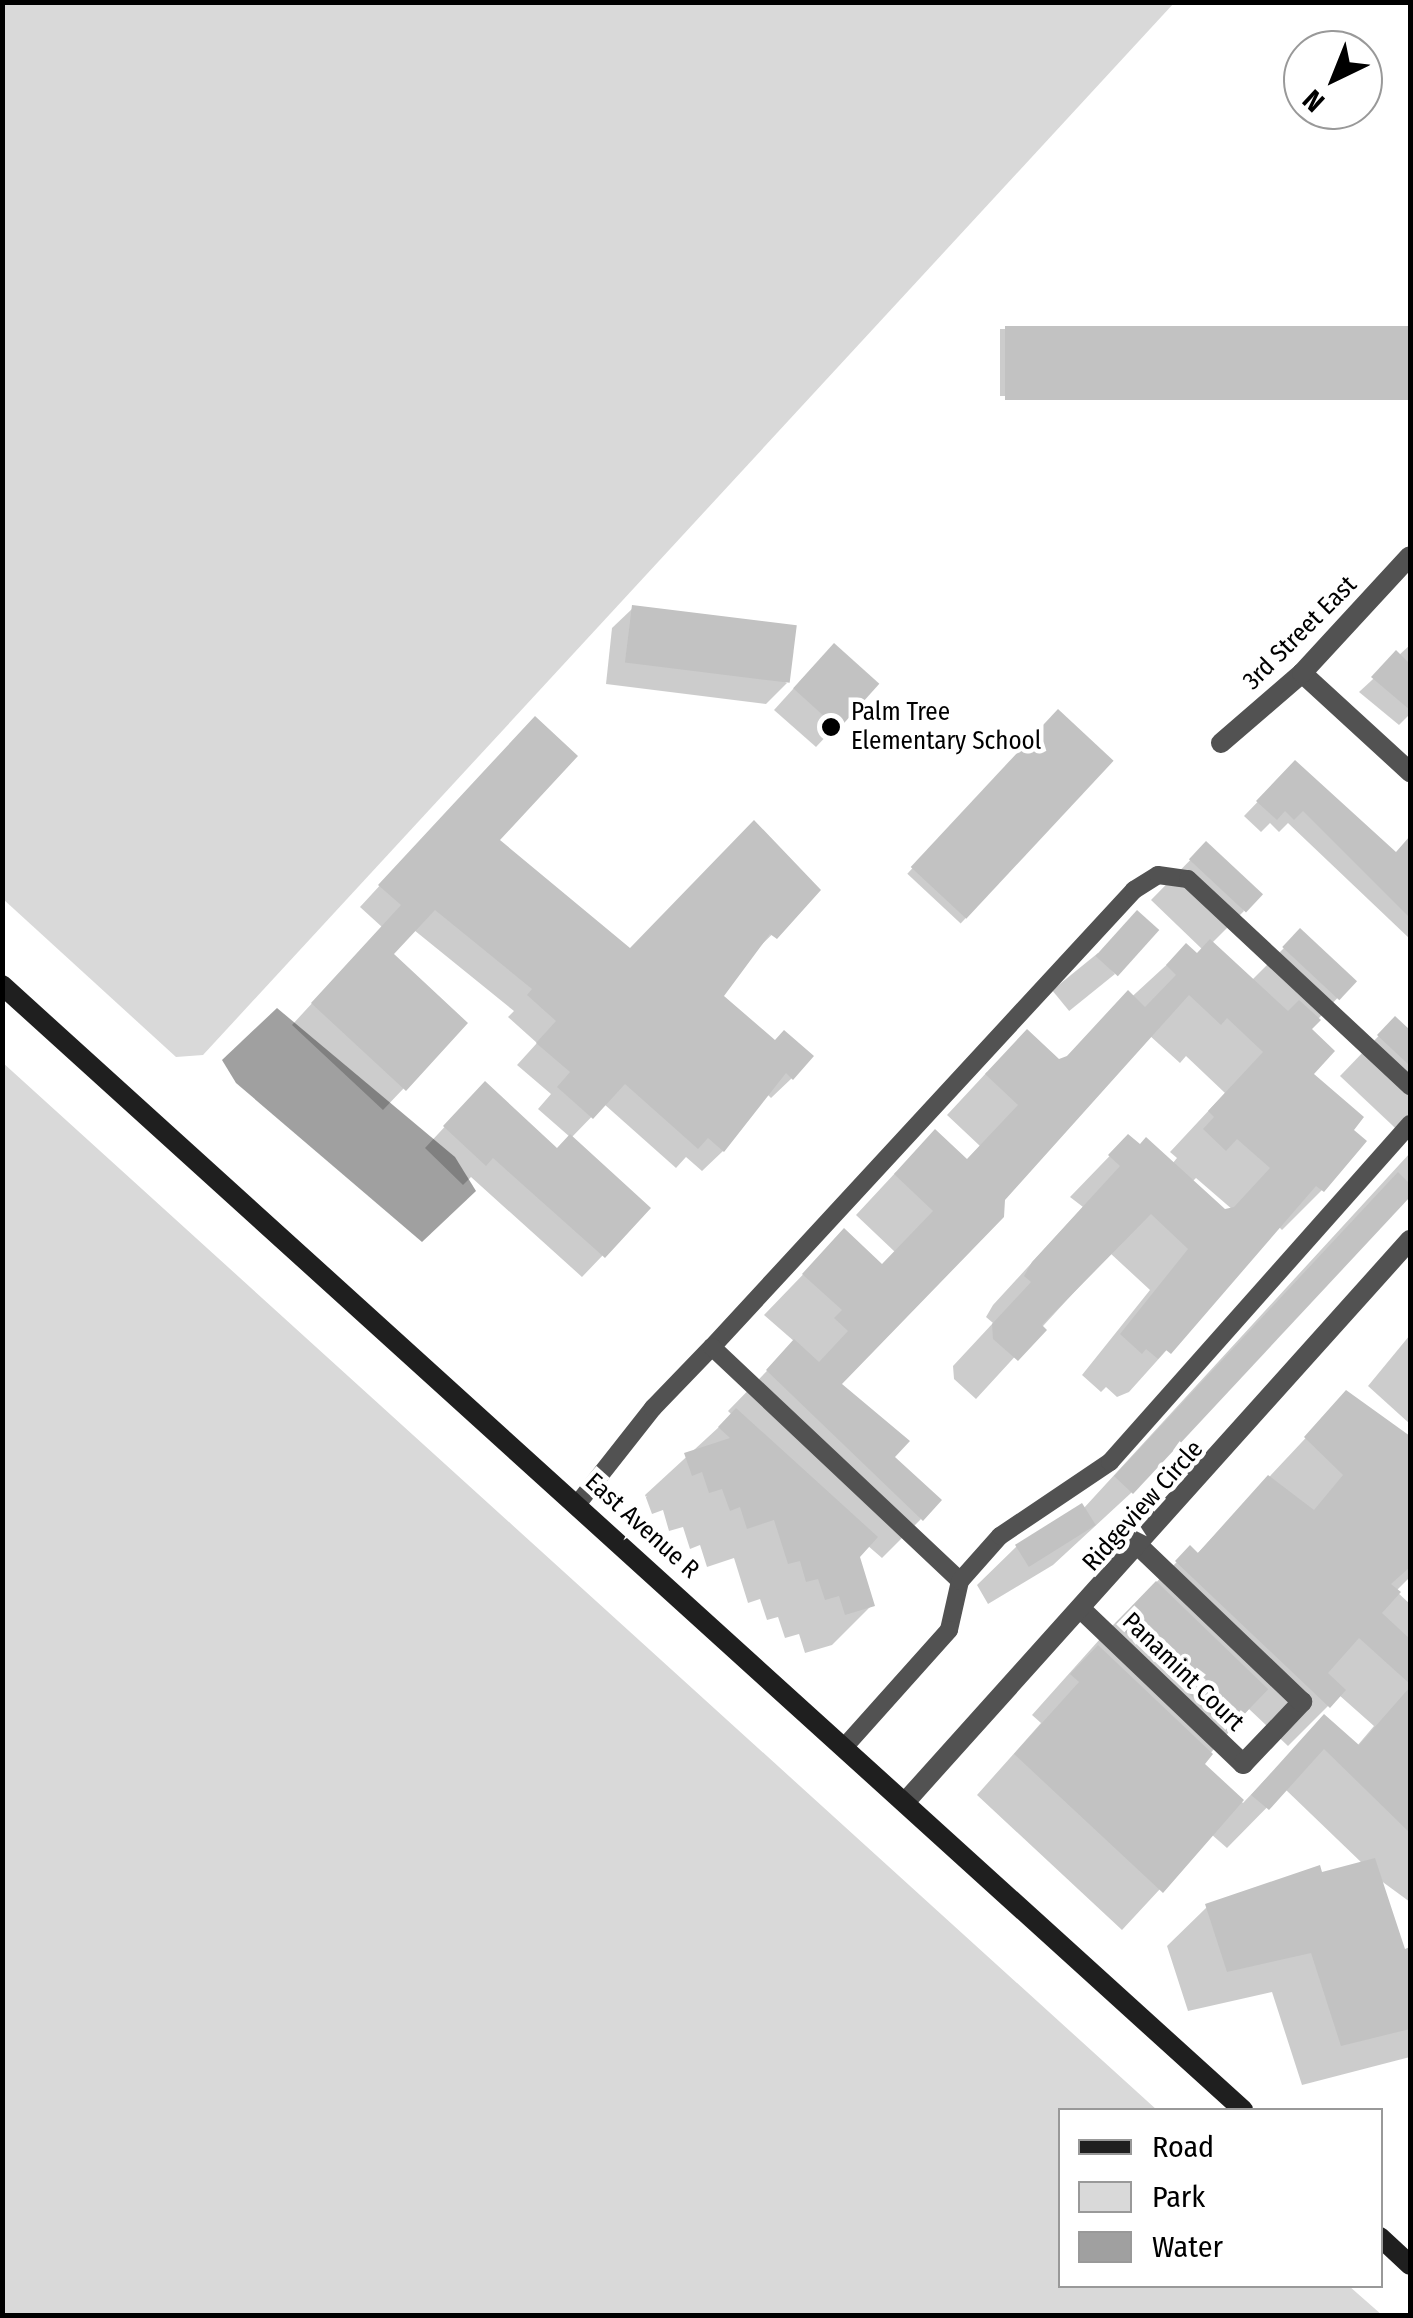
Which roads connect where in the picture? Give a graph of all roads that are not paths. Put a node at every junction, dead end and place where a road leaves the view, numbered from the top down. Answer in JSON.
{"nodes":[{"id":1,"x":1410,"y":556,"type":"edge"},
{"id":2,"x":1302,"y":673,"type":"junction"},
{"id":3,"x":1221,"y":743,"type":"dead end"},
{"id":4,"x":1410,"y":772,"type":"edge"},
{"id":5,"x":2,"y":985,"type":"edge"},
{"id":6,"x":1410,"y":1086,"type":"edge"},
{"id":7,"x":1410,"y":1124,"type":"edge"},
{"id":8,"x":1410,"y":1240,"type":"edge"},
{"id":9,"x":712,"y":1347,"type":"junction"},
{"id":10,"x":579,"y":1502,"type":"junction"},
{"id":11,"x":1140,"y":1547,"type":"junction"},
{"id":12,"x":960,"y":1581,"type":"junction"},
{"id":13,"x":1082,"y":1610,"type":"junction"},
{"id":14,"x":846,"y":1745,"type":"junction"},
{"id":15,"x":907,"y":1800,"type":"junction"},
{"id":16,"x":1242,"y":2108,"type":"edge"},
{"id":17,"x":1383,"y":2240,"type":"edge"},
{"id":18,"x":1410,"y":2264,"type":"edge"}],
"edges":[{"from":1,"to":2,"type":"street","name":"3rd Street East"},
{"from":2,"to":3,"type":"street","name":"3rd Street East"},
{"from":2,"to":4,"type":"street"},
{"from":5,"to":10,"type":"street","name":"East Avenue R"},
{"from":6,"to":9,"type":"lane"},
{"from":7,"to":12,"type":"lane"},
{"from":8,"to":11,"type":"street","name":"Ridgeview Circle"},
{"from":9,"to":10,"type":"lane"},
{"from":9,"to":12,"type":"lane"},
{"from":10,"to":14,"type":"street","name":"East Avenue R"},
{"from":11,"to":13,"type":"street","name":"Ridgeview Circle"},
{"from":11,"to":13,"type":"street","name":"Panamint Court"},
{"from":12,"to":14,"type":"lane"},
{"from":13,"to":15,"type":"street","name":"Ridgeview Circle"},
{"from":14,"to":15,"type":"street","name":"East Avenue R"},
{"from":15,"to":16,"type":"street","name":"East Avenue R"},
{"from":17,"to":18,"type":"street"}]}
